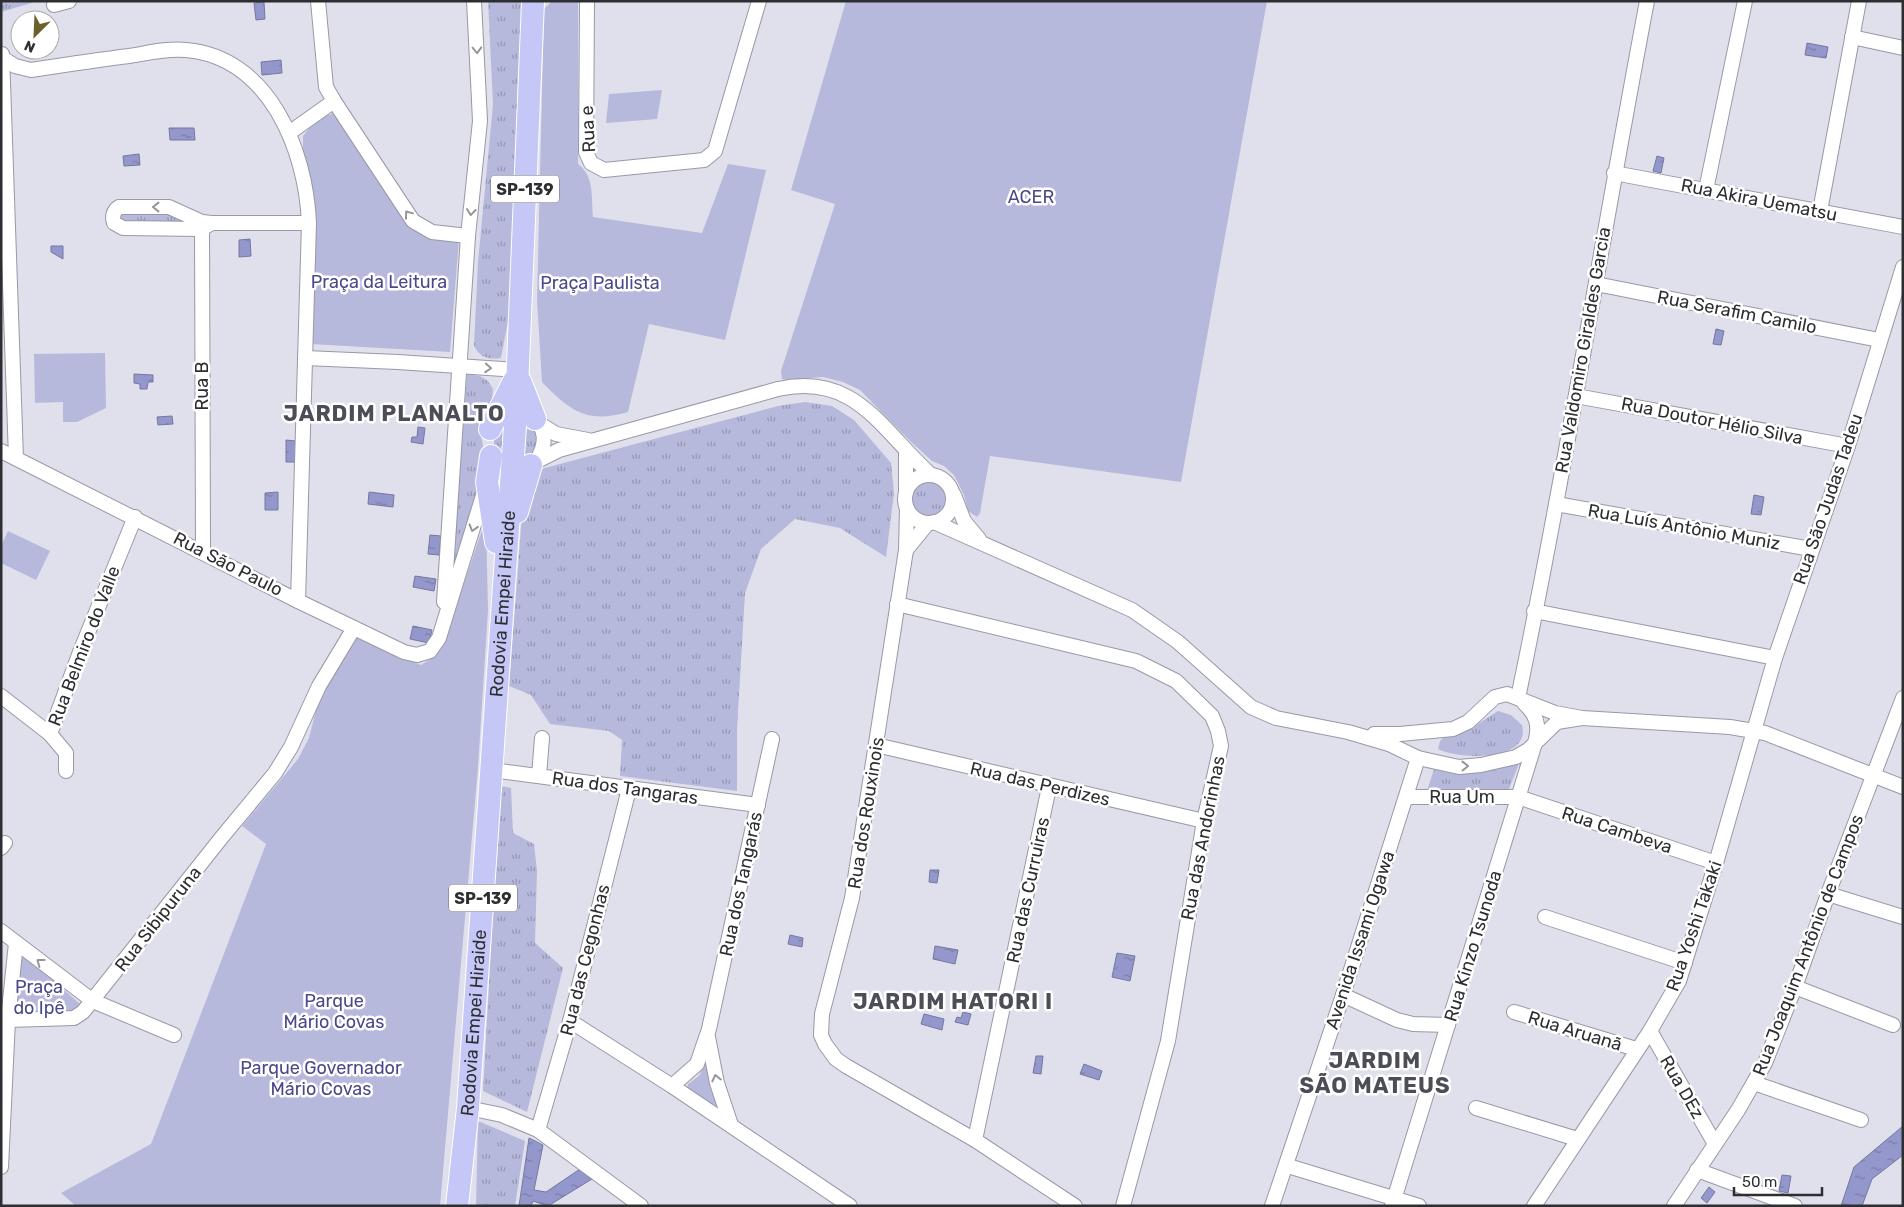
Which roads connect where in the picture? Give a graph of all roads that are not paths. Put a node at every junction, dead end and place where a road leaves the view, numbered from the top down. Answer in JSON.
{"nodes":[{"id":1,"x":69,"y":1,"type":"edge"},
{"id":2,"x":318,"y":1,"type":"edge"},
{"id":3,"x":474,"y":1,"type":"edge"},
{"id":4,"x":533,"y":1,"type":"edge"},
{"id":5,"x":587,"y":1,"type":"edge"},
{"id":6,"x":759,"y":1,"type":"edge"},
{"id":7,"x":1647,"y":1,"type":"edge"},
{"id":8,"x":1745,"y":1,"type":"edge"},
{"id":9,"x":1859,"y":1,"type":"edge"},
{"id":10,"x":54,"y":5,"type":"dead end"},
{"id":11,"x":1852,"y":37,"type":"junction"},
{"id":12,"x":1903,"y":48,"type":"edge"},
{"id":13,"x":3,"y":56,"type":"edge"},
{"id":14,"x":334,"y":101,"type":"junction"},
{"id":15,"x":289,"y":133,"type":"junction"},
{"id":16,"x":1614,"y":173,"type":"junction"},
{"id":17,"x":1706,"y":190,"type":"junction"},
{"id":18,"x":1820,"y":211,"type":"junction"},
{"id":19,"x":309,"y":223,"type":"junction"},
{"id":20,"x":205,"y":224,"type":"junction"},
{"id":21,"x":1903,"y":227,"type":"edge"},
{"id":22,"x":468,"y":236,"type":"junction"},
{"id":23,"x":1903,"y":267,"type":"edge"},
{"id":24,"x":1596,"y":284,"type":"junction"},
{"id":25,"x":7,"y":310,"type":"edge"},
{"id":26,"x":1879,"y":340,"type":"junction"},
{"id":27,"x":305,"y":358,"type":"junction"},
{"id":28,"x":459,"y":367,"type":"junction"},
{"id":29,"x":518,"y":373,"type":"junction"},
{"id":30,"x":1576,"y":396,"type":"junction"},
{"id":31,"x":530,"y":419,"type":"junction"},
{"id":32,"x":490,"y":429,"type":"junction"},
{"id":33,"x":598,"y":440,"type":"junction"},
{"id":34,"x":1848,"y":446,"type":"junction"},
{"id":35,"x":1,"y":451,"type":"edge"},
{"id":36,"x":906,"y":453,"type":"junction"},
{"id":37,"x":491,"y":456,"type":"junction"},
{"id":38,"x":16,"y":458,"type":"junction"},
{"id":39,"x":525,"y":465,"type":"junction"},
{"id":40,"x":931,"y":475,"type":"junction"},
{"id":41,"x":487,"y":482,"type":"junction"},
{"id":42,"x":952,"y":491,"type":"junction"},
{"id":43,"x":906,"y":492,"type":"junction"},
{"id":44,"x":1556,"y":504,"type":"junction"},
{"id":45,"x":907,"y":508,"type":"junction"},
{"id":46,"x":135,"y":517,"type":"junction"},
{"id":47,"x":931,"y":523,"type":"junction"},
{"id":48,"x":981,"y":542,"type":"junction"},
{"id":49,"x":1812,"y":549,"type":"junction"},
{"id":50,"x":906,"y":550,"type":"junction"},
{"id":51,"x":202,"y":551,"type":"junction"},
{"id":52,"x":502,"y":590,"type":"junction"},
{"id":53,"x":298,"y":601,"type":"junction"},
{"id":54,"x":897,"y":604,"type":"junction"},
{"id":55,"x":1534,"y":611,"type":"junction"},
{"id":56,"x":442,"y":625,"type":"junction"},
{"id":57,"x":354,"y":628,"type":"junction"},
{"id":58,"x":1774,"y":658,"type":"junction"},
{"id":59,"x":1,"y":696,"type":"edge"},
{"id":60,"x":1518,"y":698,"type":"junction"},
{"id":61,"x":1903,"y":698,"type":"edge"},
{"id":62,"x":1582,"y":718,"type":"junction"},
{"id":63,"x":1344,"y":731,"type":"junction"},
{"id":64,"x":1754,"y":731,"type":"junction"},
{"id":65,"x":1426,"y":732,"type":"junction"},
{"id":66,"x":50,"y":734,"type":"junction"},
{"id":67,"x":542,"y":738,"type":"dead end"},
{"id":68,"x":772,"y":739,"type":"dead end"},
{"id":69,"x":1535,"y":743,"type":"junction"},
{"id":70,"x":876,"y":745,"type":"junction"},
{"id":71,"x":1418,"y":758,"type":"junction"},
{"id":72,"x":492,"y":770,"type":"junction"},
{"id":73,"x":66,"y":771,"type":"dead end"},
{"id":74,"x":1875,"y":774,"type":"junction"},
{"id":75,"x":539,"y":776,"type":"junction"},
{"id":76,"x":1049,"y":787,"type":"junction"},
{"id":77,"x":1903,"y":787,"type":"edge"},
{"id":78,"x":629,"y":789,"type":"junction"},
{"id":79,"x":1406,"y":797,"type":"junction"},
{"id":80,"x":1518,"y":797,"type":"junction"},
{"id":81,"x":758,"y":805,"type":"junction"},
{"id":82,"x":1204,"y":822,"type":"junction"},
{"id":83,"x":1716,"y":863,"type":"junction"},
{"id":84,"x":1828,"y":894,"type":"junction"},
{"id":85,"x":1545,"y":917,"type":"dead end"},
{"id":86,"x":1903,"y":917,"type":"edge"},
{"id":87,"x":1,"y":932,"type":"edge"},
{"id":88,"x":16,"y":943,"type":"junction"},
{"id":89,"x":1684,"y":963,"type":"junction"},
{"id":90,"x":1796,"y":987,"type":"junction"},
{"id":91,"x":1343,"y":996,"type":"junction"},
{"id":92,"x":93,"y":1001,"type":"junction"},
{"id":93,"x":1514,"y":1012,"type":"dead end"},
{"id":94,"x":570,"y":1021,"type":"junction"},
{"id":95,"x":5,"y":1022,"type":"edge"},
{"id":96,"x":1448,"y":1025,"type":"junction"},
{"id":97,"x":1892,"y":1025,"type":"dead end"},
{"id":98,"x":709,"y":1029,"type":"junction"},
{"id":99,"x":1650,"y":1031,"type":"junction"},
{"id":100,"x":174,"y":1035,"type":"dead end"},
{"id":101,"x":1636,"y":1049,"type":"junction"},
{"id":102,"x":1754,"y":1084,"type":"junction"},
{"id":103,"x":672,"y":1086,"type":"junction"},
{"id":104,"x":468,"y":1108,"type":"junction"},
{"id":105,"x":1476,"y":1108,"type":"dead end"},
{"id":106,"x":1861,"y":1120,"type":"dead end"},
{"id":107,"x":731,"y":1125,"type":"junction"},
{"id":108,"x":538,"y":1130,"type":"junction"},
{"id":109,"x":1577,"y":1139,"type":"junction"},
{"id":110,"x":975,"y":1140,"type":"junction"},
{"id":111,"x":1715,"y":1144,"type":"junction"},
{"id":112,"x":1288,"y":1166,"type":"junction"},
{"id":113,"x":1,"y":1167,"type":"edge"},
{"id":114,"x":1697,"y":1170,"type":"junction"},
{"id":115,"x":1394,"y":1202,"type":"edge"},
{"id":116,"x":457,"y":1206,"type":"edge"},
{"id":117,"x":641,"y":1206,"type":"edge"},
{"id":118,"x":850,"y":1206,"type":"edge"},
{"id":119,"x":1075,"y":1206,"type":"edge"},
{"id":120,"x":1124,"y":1206,"type":"edge"},
{"id":121,"x":1272,"y":1206,"type":"edge"},
{"id":122,"x":1419,"y":1206,"type":"edge"},
{"id":123,"x":1534,"y":1206,"type":"edge"},
{"id":124,"x":1674,"y":1206,"type":"edge"},
{"id":125,"x":1795,"y":1206,"type":"edge"}],
"edges":[{"from":1,"to":10,"type":"street"},
{"from":2,"to":14,"type":"street"},
{"from":3,"to":22,"type":"street","one_way":true},
{"from":4,"to":29,"type":"main road","number":"SP-139"},
{"from":5,"to":6,"type":"street","name":"Rua e"},
{"from":7,"to":16,"type":"street","name":"Rua Valdomiro Giraldes Garcia"},
{"from":8,"to":17,"type":"street"},
{"from":9,"to":11,"type":"street"},
{"from":11,"to":12,"type":"street"},
{"from":11,"to":18,"type":"street"},
{"from":13,"to":15,"type":"street"},
{"from":13,"to":25,"type":"street"},
{"from":14,"to":15,"type":"street"},
{"from":22,"to":14,"type":"street","one_way":true},
{"from":15,"to":19,"type":"street"},
{"from":16,"to":17,"type":"street","name":"Rua Akira Uematsu"},
{"from":16,"to":24,"type":"street","name":"Rua Valdomiro Giraldes Garcia"},
{"from":17,"to":18,"type":"street","name":"Rua Akira Uematsu"},
{"from":18,"to":21,"type":"street","name":"Rua Akira Uematsu"},
{"from":19,"to":20,"type":"street"},
{"from":19,"to":27,"type":"street"},
{"from":20,"to":20,"type":"street","one_way":true},
{"from":20,"to":51,"type":"street","name":"Rua B"},
{"from":22,"to":28,"type":"street"},
{"from":23,"to":26,"type":"street","name":"Rua São Judas Tadeu"},
{"from":24,"to":26,"type":"street","name":"Rua Serafim Camilo"},
{"from":24,"to":30,"type":"street","name":"Rua Valdomiro Giraldes Garcia"},
{"from":25,"to":38,"type":"street"},
{"from":26,"to":34,"type":"street","name":"Rua São Judas Tadeu"},
{"from":27,"to":28,"type":"street"},
{"from":27,"to":53,"type":"street"},
{"from":28,"to":29,"type":"street","one_way":true},
{"from":28,"to":56,"type":"street"},
{"from":29,"to":31,"type":"main road"},
{"from":29,"to":32,"type":"main road"},
{"from":30,"to":34,"type":"street","name":"Rua Doutor Hélio Silva"},
{"from":30,"to":44,"type":"street","name":"Rua Valdomiro Giraldes Garcia"},
{"from":31,"to":32,"type":"street"},
{"from":31,"to":33,"type":"street"},
{"from":31,"to":39,"type":"main road"},
{"from":31,"to":39,"type":"street"},
{"from":32,"to":37,"type":"street"},
{"from":33,"to":36,"type":"street"},
{"from":33,"to":39,"type":"street"},
{"from":34,"to":49,"type":"street","name":"Rua São Judas Tadeu"},
{"from":35,"to":38,"type":"street","name":"Rua São Paulo"},
{"from":36,"to":40,"type":"street"},
{"from":36,"to":43,"type":"street"},
{"from":37,"to":39,"type":"street"},
{"from":37,"to":41,"type":"main road"},
{"from":38,"to":46,"type":"street","name":"Rua São Paulo"},
{"from":39,"to":52,"type":"main road"},
{"from":40,"to":42,"type":"street"},
{"from":40,"to":43,"type":"street"},
{"from":41,"to":52,"type":"main road"},
{"from":41,"to":56,"type":"street","one_way":true},
{"from":42,"to":47,"type":"street"},
{"from":42,"to":48,"type":"street"},
{"from":43,"to":45,"type":"street"},
{"from":44,"to":49,"type":"street","name":"Rua Luís Antônio Muniz"},
{"from":44,"to":55,"type":"street","name":"Rua Valdomiro Giraldes Garcia"},
{"from":45,"to":47,"type":"street"},
{"from":45,"to":50,"type":"street","name":"Rua dos Rouxinois"},
{"from":46,"to":51,"type":"street","name":"Rua São Paulo"},
{"from":46,"to":66,"type":"street","name":"Rua Belmiro do Valle"},
{"from":47,"to":48,"type":"street"},
{"from":47,"to":50,"type":"street","name":"Rua dos Rouxinois"},
{"from":48,"to":63,"type":"street"},
{"from":49,"to":58,"type":"street","name":"Rua São Judas Tadeu"},
{"from":50,"to":54,"type":"street","name":"Rua dos Rouxinois"},
{"from":51,"to":53,"type":"street","name":"Rua São Paulo"},
{"from":52,"to":72,"type":"main road","name":"Rodovia Empei Hiraide","number":"SP-139"},
{"from":53,"to":57,"type":"street","name":"Rua São Paulo"},
{"from":54,"to":70,"type":"street","name":"Rua dos Rouxinois"},
{"from":54,"to":82,"type":"street","name":"Rua das Andorinhas"},
{"from":55,"to":58,"type":"street"},
{"from":55,"to":60,"type":"street","name":"Rua Valdomiro Giraldes Garcia"},
{"from":56,"to":57,"type":"street","name":"Rua São Paulo"},
{"from":57,"to":92,"type":"street","name":"Rua Sibipuruna"},
{"from":58,"to":64,"type":"street","name":"Rua São Judas Tadeu"},
{"from":59,"to":66,"type":"street"},
{"from":60,"to":62,"type":"street"},
{"from":60,"to":65,"type":"street"},
{"from":60,"to":69,"type":"street"},
{"from":61,"to":74,"type":"street","name":"Rua Joaquim Antônio de Campos"},
{"from":62,"to":64,"type":"street"},
{"from":62,"to":69,"type":"street"},
{"from":63,"to":65,"type":"street"},
{"from":63,"to":71,"type":"street"},
{"from":64,"to":74,"type":"street"},
{"from":64,"to":83,"type":"street","name":"Rua Yoshi Takaki"},
{"from":65,"to":71,"type":"street","name":"Avenida Issami Ogawa"},
{"from":66,"to":73,"type":"street","name":"Rua Belmiro do Valle"},
{"from":67,"to":75,"type":"street"},
{"from":68,"to":81,"type":"street","name":"Rua dos Tangarás"},
{"from":71,"to":69,"type":"street","one_way":true},
{"from":69,"to":80,"type":"street","name":"Rua Kinzo Tsunoda"},
{"from":70,"to":76,"type":"street","name":"Rua das Perdizes"},
{"from":70,"to":110,"type":"street","name":"Rua dos Rouxinois"},
{"from":71,"to":79,"type":"street","name":"Avenida Issami Ogawa"},
{"from":72,"to":75,"type":"street","name":"Rua dos Tangaras"},
{"from":72,"to":104,"type":"main road","name":"Rodovia Empei Hiraide","number":"SP-139"},
{"from":74,"to":77,"type":"street"},
{"from":74,"to":84,"type":"street","name":"Rua Joaquim Antônio de Campos"},
{"from":75,"to":78,"type":"street","name":"Rua dos Tangaras"},
{"from":76,"to":82,"type":"street","name":"Rua das Perdizes"},
{"from":76,"to":110,"type":"street","name":"Rua das Curruiras"},
{"from":78,"to":81,"type":"street","name":"Rua dos Tangaras"},
{"from":78,"to":94,"type":"street","name":"Rua das Cegonhas"},
{"from":79,"to":80,"type":"street","name":"Rua Um"},
{"from":79,"to":91,"type":"street","name":"Avenida Issami Ogawa"},
{"from":80,"to":83,"type":"street","name":"Rua Cambeva"},
{"from":80,"to":96,"type":"street","name":"Rua Kinzo Tsunoda"},
{"from":81,"to":98,"type":"street","name":"Rua dos Tangarás"},
{"from":82,"to":120,"type":"street","name":"Rua das Andorinhas"},
{"from":83,"to":89,"type":"street","name":"Rua Yoshi Takaki"},
{"from":84,"to":86,"type":"street"},
{"from":84,"to":90,"type":"street","name":"Rua Joaquim Antônio de Campos"},
{"from":85,"to":89,"type":"street"},
{"from":87,"to":88,"type":"street"},
{"from":92,"to":88,"type":"street","one_way":true},
{"from":88,"to":95,"type":"street"},
{"from":89,"to":99,"type":"street","name":"Rua Yoshi Takaki"},
{"from":90,"to":97,"type":"street"},
{"from":90,"to":102,"type":"street","name":"Rua Joaquim Antônio de Campos"},
{"from":91,"to":96,"type":"street"},
{"from":91,"to":112,"type":"street","name":"Avenida Issami Ogawa"},
{"from":92,"to":95,"type":"street","name":"Rua Sibipuruna"},
{"from":92,"to":100,"type":"street"},
{"from":93,"to":101,"type":"street","name":"Rua Aruanã"},
{"from":94,"to":103,"type":"street"},
{"from":94,"to":108,"type":"street","name":"Rua das Cegonhas"},
{"from":95,"to":113,"type":"street"},
{"from":96,"to":115,"type":"street","name":"Rua Kinzo Tsunoda"},
{"from":98,"to":103,"type":"street","name":"Rua dos Tangarás"},
{"from":107,"to":98,"type":"street","name":"Rua dos Tangarás","one_way":true},
{"from":99,"to":101,"type":"street","name":"Rua Yoshi Takaki"},
{"from":99,"to":111,"type":"street","name":"Rua DEz"},
{"from":101,"to":109,"type":"street","name":"Rua Yoshi Takaki"},
{"from":102,"to":106,"type":"street"},
{"from":102,"to":111,"type":"street","name":"Rua Joaquim Antônio de Campos"},
{"from":103,"to":107,"type":"street"},
{"from":104,"to":108,"type":"street"},
{"from":104,"to":116,"type":"main road","name":"Rodovia Empei Hiraide","number":"SP-139"},
{"from":105,"to":109,"type":"street"},
{"from":107,"to":118,"type":"street"},
{"from":108,"to":117,"type":"street"},
{"from":109,"to":123,"type":"street","name":"Rua Yoshi Takaki"},
{"from":110,"to":119,"type":"street","name":"Rua dos Rouxinois"},
{"from":111,"to":114,"type":"street","name":"Rua Joaquim Antônio de Campos"},
{"from":112,"to":115,"type":"street"},
{"from":112,"to":121,"type":"street","name":"Avenida Issami Ogawa"},
{"from":114,"to":124,"type":"street","name":"Rua Joaquim Antônio de Campos"},
{"from":114,"to":125,"type":"street"},
{"from":115,"to":122,"type":"street"}]}
